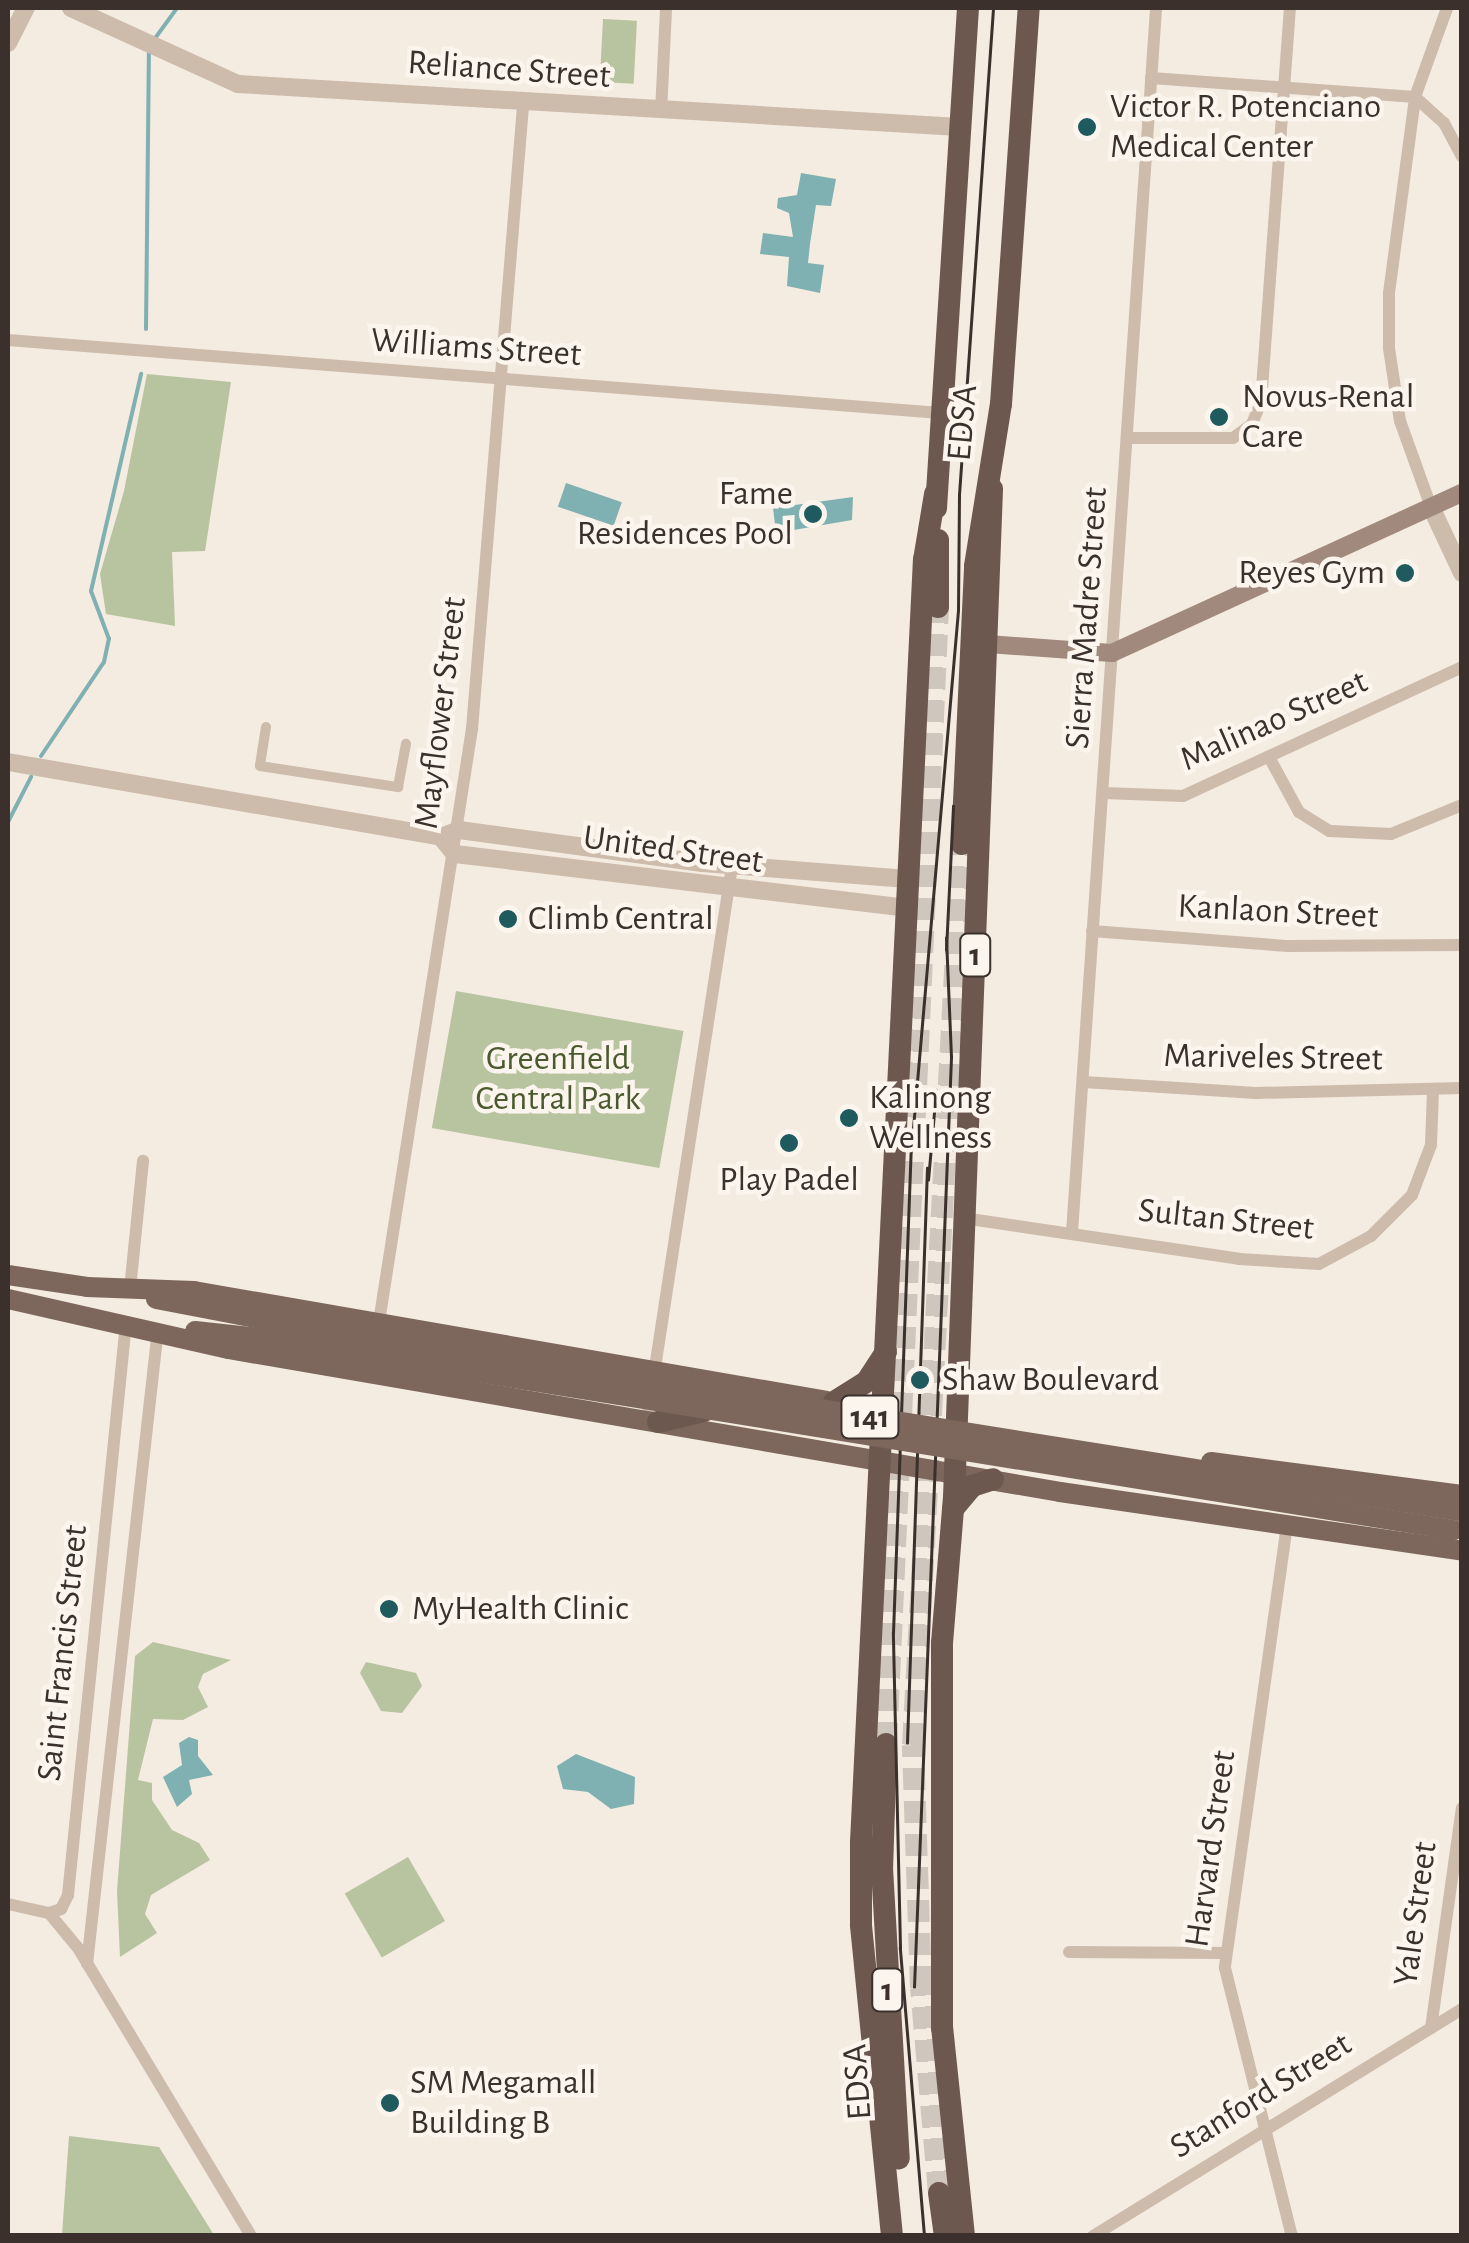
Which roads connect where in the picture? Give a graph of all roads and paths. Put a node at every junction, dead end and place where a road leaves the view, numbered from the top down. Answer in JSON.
{"nodes":[{"id":1,"x":26,"y":8,"type":"edge"},
{"id":2,"x":70,"y":8,"type":"edge"},
{"id":3,"x":666,"y":8,"type":"edge"},
{"id":4,"x":968,"y":8,"type":"edge"},
{"id":5,"x":1029,"y":8,"type":"edge"},
{"id":6,"x":1156,"y":8,"type":"edge"},
{"id":7,"x":1290,"y":8,"type":"edge"},
{"id":8,"x":1448,"y":8,"type":"edge"},
{"id":9,"x":8,"y":43,"type":"edge"},
{"id":10,"x":1151,"y":78,"type":"junction"},
{"id":11,"x":1284,"y":88,"type":"junction"},
{"id":12,"x":1415,"y":98,"type":"junction"},
{"id":13,"x":522,"y":106,"type":"junction"},
{"id":14,"x":660,"y":112,"type":"junction"},
{"id":15,"x":959,"y":127,"type":"junction"},
{"id":16,"x":1462,"y":156,"type":"edge"},
{"id":17,"x":8,"y":340,"type":"edge"},
{"id":18,"x":503,"y":379,"type":"junction"},
{"id":19,"x":940,"y":412,"type":"junction"},
{"id":20,"x":1130,"y":438,"type":"junction"},
{"id":21,"x":992,"y":489,"type":"junction"},
{"id":22,"x":1462,"y":493,"type":"edge"},
{"id":23,"x":935,"y":494,"type":"junction"},
{"id":24,"x":1431,"y":507,"type":"junction"},
{"id":25,"x":1462,"y":573,"type":"edge"},
{"id":26,"x":938,"y":607,"type":"tunnel mouth"},
{"id":27,"x":988,"y":644,"type":"junction"},
{"id":28,"x":1112,"y":653,"type":"junction"},
{"id":29,"x":1462,"y":668,"type":"edge"},
{"id":30,"x":266,"y":727,"type":"dead end"},
{"id":31,"x":406,"y":744,"type":"dead end"},
{"id":32,"x":1269,"y":757,"type":"junction"},
{"id":33,"x":8,"y":762,"type":"edge"},
{"id":34,"x":1104,"y":793,"type":"junction"},
{"id":35,"x":1462,"y":805,"type":"edge"},
{"id":36,"x":450,"y":834,"type":"junction"},
{"id":37,"x":962,"y":844,"type":"tunnel mouth"},
{"id":38,"x":454,"y":854,"type":"junction"},
{"id":39,"x":732,"y":866,"type":"junction"},
{"id":40,"x":883,"y":878,"type":"junction"},
{"id":41,"x":907,"y":879,"type":"junction"},
{"id":42,"x":727,"y":891,"type":"junction"},
{"id":43,"x":893,"y":908,"type":"junction"},
{"id":44,"x":1092,"y":931,"type":"junction"},
{"id":45,"x":1462,"y":945,"type":"edge"},
{"id":46,"x":1084,"y":1082,"type":"junction"},
{"id":47,"x":1462,"y":1088,"type":"edge"},
{"id":48,"x":1433,"y":1090,"type":"junction"},
{"id":49,"x":143,"y":1161,"type":"dead end"},
{"id":50,"x":964,"y":1218,"type":"junction"},
{"id":51,"x":1072,"y":1232,"type":"junction"},
{"id":52,"x":8,"y":1275,"type":"edge"},
{"id":53,"x":88,"y":1288,"type":"junction"},
{"id":54,"x":130,"y":1289,"type":"junction"},
{"id":55,"x":8,"y":1300,"type":"edge"},
{"id":56,"x":380,"y":1322,"type":"junction"},
{"id":57,"x":126,"y":1323,"type":"junction"},
{"id":58,"x":158,"y":1330,"type":"junction"},
{"id":59,"x":280,"y":1332,"type":"junction"},
{"id":60,"x":887,"y":1349,"type":"junction"},
{"id":61,"x":624,"y":1361,"type":"junction"},
{"id":62,"x":655,"y":1368,"type":"junction"},
{"id":63,"x":834,"y":1402,"type":"junction"},
{"id":64,"x":616,"y":1414,"type":"junction"},
{"id":65,"x":653,"y":1421,"type":"junction"},
{"id":66,"x":883,"y":1422,"type":"junction"},
{"id":67,"x":956,"y":1433,"type":"junction"},
{"id":68,"x":881,"y":1458,"type":"junction"},
{"id":69,"x":1130,"y":1462,"type":"junction"},
{"id":70,"x":954,"y":1472,"type":"junction"},
{"id":71,"x":1297,"y":1473,"type":"junction"},
{"id":72,"x":1319,"y":1475,"type":"junction"},
{"id":73,"x":992,"y":1480,"type":"junction"},
{"id":74,"x":1300,"y":1498,"type":"junction"},
{"id":75,"x":1122,"y":1501,"type":"junction"},
{"id":76,"x":953,"y":1509,"type":"junction"},
{"id":77,"x":1459,"y":1516,"type":"edge"},
{"id":78,"x":1288,"y":1525,"type":"junction"},
{"id":79,"x":1310,"y":1529,"type":"junction"},
{"id":80,"x":1462,"y":1551,"type":"edge"},
{"id":81,"x":886,"y":1744,"type":"tunnel mouth"},
{"id":82,"x":1462,"y":1808,"type":"edge"},
{"id":83,"x":8,"y":1904,"type":"edge"},
{"id":84,"x":49,"y":1913,"type":"junction"},
{"id":85,"x":1069,"y":1952,"type":"dead end"},
{"id":86,"x":1226,"y":1953,"type":"junction"},
{"id":87,"x":87,"y":1964,"type":"junction"},
{"id":88,"x":1462,"y":2009,"type":"edge"},
{"id":89,"x":1430,"y":2028,"type":"junction"},
{"id":90,"x":1265,"y":2128,"type":"junction"},
{"id":91,"x":938,"y":2193,"type":"tunnel mouth"},
{"id":92,"x":251,"y":2236,"type":"edge"},
{"id":93,"x":892,"y":2236,"type":"edge"},
{"id":94,"x":907,"y":2236,"type":"edge"},
{"id":95,"x":945,"y":2236,"type":"edge"},
{"id":96,"x":964,"y":2236,"type":"edge"},
{"id":97,"x":1093,"y":2236,"type":"edge"},
{"id":98,"x":1292,"y":2236,"type":"edge"}],
"edges":[{"from":1,"to":9,"type":"street"},
{"from":2,"to":13,"type":"street","name":"Reliance Street"},
{"from":3,"to":14,"type":"street"},
{"from":4,"to":15,"type":"highway","name":"EDSA","number":"1"},
{"from":5,"to":21,"type":"highway","name":"EDSA","number":"1"},
{"from":6,"to":10,"type":"street","name":"Sierra Madre Street"},
{"from":7,"to":11,"type":"street"},
{"from":8,"to":12,"type":"street"},
{"from":10,"to":11,"type":"street"},
{"from":10,"to":20,"type":"street","name":"Sierra Madre Street"},
{"from":11,"to":12,"type":"street"},
{"from":11,"to":20,"type":"street"},
{"from":12,"to":16,"type":"street"},
{"from":12,"to":24,"type":"street"},
{"from":13,"to":14,"type":"street","name":"Reliance Street"},
{"from":13,"to":18,"type":"street","name":"Mayflower Street"},
{"from":14,"to":15,"type":"street","name":"Reliance Street"},
{"from":15,"to":19,"type":"highway","name":"EDSA","number":"1"},
{"from":17,"to":18,"type":"street","name":"Williams Street"},
{"from":18,"to":19,"type":"street","name":"Williams Street"},
{"from":18,"to":36,"type":"street","name":"Mayflower Street"},
{"from":19,"to":23,"type":"highway","name":"EDSA","number":"1"},
{"from":20,"to":28,"type":"street","name":"Sierra Madre Street"},
{"from":21,"to":27,"type":"highway","number":"1"},
{"from":21,"to":37,"type":"highway","name":"EDSA","number":"1"},
{"from":22,"to":24,"type":"main road"},
{"from":23,"to":26,"type":"highway","name":"EDSA","number":"1"},
{"from":23,"to":41,"type":"highway","number":"1"},
{"from":24,"to":25,"type":"street"},
{"from":24,"to":28,"type":"main road"},
{"from":27,"to":28,"type":"main road"},
{"from":27,"to":50,"type":"highway","number":"1"},
{"from":28,"to":34,"type":"street","name":"Sierra Madre Street"},
{"from":29,"to":32,"type":"street","name":"Malinao Street"},
{"from":30,"to":31,"type":"street"},
{"from":32,"to":34,"type":"street","name":"Malinao Street"},
{"from":32,"to":35,"type":"street"},
{"from":33,"to":36,"type":"street","name":"United Street"},
{"from":34,"to":44,"type":"street","name":"Sierra Madre Street"},
{"from":36,"to":38,"type":"street"},
{"from":36,"to":39,"type":"street","name":"United Street"},
{"from":38,"to":42,"type":"street","name":"United Street"},
{"from":38,"to":56,"type":"street","name":"Mayflower Street"},
{"from":39,"to":40,"type":"street","name":"United Street"},
{"from":39,"to":42,"type":"street"},
{"from":40,"to":41,"type":"street","name":"United Street"},
{"from":40,"to":43,"type":"street"},
{"from":41,"to":43,"type":"highway","number":"1"},
{"from":42,"to":43,"type":"street","name":"United Street"},
{"from":42,"to":62,"type":"street"},
{"from":43,"to":60,"type":"highway","number":"1"},
{"from":44,"to":45,"type":"street","name":"Kanlaon Street"},
{"from":44,"to":46,"type":"street","name":"Sierra Madre Street"},
{"from":46,"to":48,"type":"street","name":"Mariveles Street"},
{"from":46,"to":51,"type":"street","name":"Sierra Madre Street"},
{"from":47,"to":48,"type":"street","name":"Mariveles Street"},
{"from":48,"to":51,"type":"street","name":"Sultan Street"},
{"from":49,"to":54,"type":"street"},
{"from":50,"to":51,"type":"street","name":"Sultan Street"},
{"from":50,"to":67,"type":"highway","number":"1"},
{"from":52,"to":53,"type":"main road","number":"141"},
{"from":53,"to":54,"type":"main road","number":"141"},
{"from":53,"to":59,"type":"main road","number":"141"},
{"from":54,"to":56,"type":"main road","number":"141"},
{"from":55,"to":57,"type":"main road","number":"141"},
{"from":56,"to":61,"type":"main road","number":"141"},
{"from":57,"to":58,"type":"main road","number":"141"},
{"from":57,"to":84,"type":"street","name":"Saint Francis Street"},
{"from":58,"to":59,"type":"main road","number":"141"},
{"from":58,"to":64,"type":"main road","number":"141"},
{"from":58,"to":87,"type":"street","name":"Saint Francis Street"},
{"from":59,"to":77,"type":"main road","number":"141","bridge":true},
{"from":60,"to":63,"type":"highway"},
{"from":60,"to":66,"type":"highway","number":"1"},
{"from":61,"to":62,"type":"main road","number":"141"},
{"from":61,"to":64,"type":"main road"},
{"from":62,"to":63,"type":"main road","number":"141"},
{"from":62,"to":65,"type":"street"},
{"from":63,"to":66,"type":"main road","number":"141"},
{"from":64,"to":65,"type":"main road","number":"141"},
{"from":65,"to":66,"type":"highway"},
{"from":65,"to":68,"type":"main road","number":"141"},
{"from":66,"to":67,"type":"highway"},
{"from":66,"to":68,"type":"highway","number":"1"},
{"from":67,"to":68,"type":"highway"},
{"from":67,"to":69,"type":"highway"},
{"from":67,"to":70,"type":"highway","number":"1"},
{"from":68,"to":70,"type":"main road","number":"141"},
{"from":68,"to":93,"type":"highway","number":"1"},
{"from":69,"to":71,"type":"main road","number":"141"},
{"from":69,"to":74,"type":"highway"},
{"from":69,"to":75,"type":"main road"},
{"from":70,"to":73,"type":"main road","number":"141"},
{"from":70,"to":76,"type":"highway","number":"1"},
{"from":71,"to":72,"type":"main road","number":"141"},
{"from":71,"to":74,"type":"main road"},
{"from":72,"to":74,"type":"main road"},
{"from":72,"to":77,"type":"main road","number":"141"},
{"from":73,"to":75,"type":"main road","number":"141"},
{"from":73,"to":76,"type":"highway"},
{"from":74,"to":78,"type":"main road"},
{"from":74,"to":79,"type":"main road"},
{"from":75,"to":78,"type":"main road","number":"141"},
{"from":76,"to":96,"type":"highway","number":"1"},
{"from":78,"to":79,"type":"main road","number":"141"},
{"from":78,"to":86,"type":"street","name":"Harvard Street"},
{"from":79,"to":80,"type":"main road","number":"141"},
{"from":81,"to":94,"type":"highway","name":"EDSA","number":"1"},
{"from":82,"to":89,"type":"street","name":"Yale Street"},
{"from":83,"to":84,"type":"street"},
{"from":84,"to":87,"type":"street"},
{"from":85,"to":86,"type":"street"},
{"from":86,"to":90,"type":"street","name":"Harvard Street"},
{"from":87,"to":92,"type":"street"},
{"from":88,"to":89,"type":"street","name":"Stanford Street"},
{"from":89,"to":90,"type":"street","name":"Stanford Street"},
{"from":90,"to":97,"type":"street","name":"Stanford Street"},
{"from":90,"to":98,"type":"street","name":"Harvard Street"},
{"from":91,"to":95,"type":"highway"}]}
